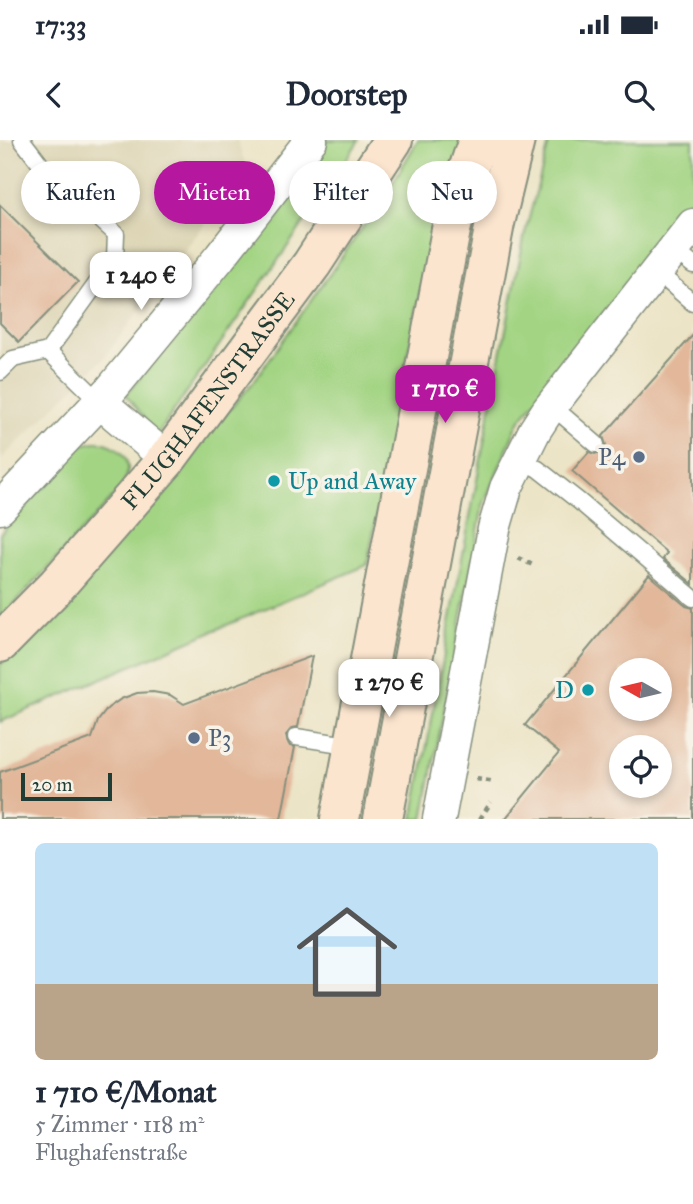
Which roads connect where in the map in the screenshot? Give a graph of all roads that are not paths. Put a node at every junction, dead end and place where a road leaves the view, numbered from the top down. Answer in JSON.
{"nodes":[{"id":1,"x":22,"y":140,"type":"edge"},
{"id":2,"x":393,"y":140,"type":"edge"},
{"id":3,"x":478,"y":140,"type":"edge"},
{"id":4,"x":515,"y":140,"type":"edge"},
{"id":5,"x":305,"y":143,"type":"edge"},
{"id":6,"x":693,"y":225,"type":"edge"},
{"id":7,"x":674,"y":262,"type":"edge"},
{"id":8,"x":693,"y":303,"type":"edge"},
{"id":9,"x":48,"y":351,"type":"junction"},
{"id":10,"x":0,"y":372,"type":"edge"},
{"id":11,"x":100,"y":402,"type":"junction"},
{"id":12,"x":552,"y":406,"type":"junction"},
{"id":13,"x":596,"y":444,"type":"dead end"},
{"id":14,"x":167,"y":459,"type":"junction"},
{"id":15,"x":519,"y":459,"type":"junction"},
{"id":16,"x":0,"y":508,"type":"edge"},
{"id":17,"x":693,"y":598,"type":"edge"},
{"id":18,"x":0,"y":643,"type":"edge"},
{"id":19,"x":296,"y":737,"type":"dead end"},
{"id":20,"x":354,"y":746,"type":"junction"},
{"id":21,"x":340,"y":819,"type":"edge"},
{"id":22,"x":383,"y":819,"type":"edge"},
{"id":23,"x":439,"y":819,"type":"edge"}],
"edges":[{"from":1,"to":9,"type":"lane"},
{"from":2,"to":14,"type":"main road","name":"FLUGHAFENSTRASSE"},
{"from":3,"to":20,"type":"main road"},
{"from":4,"to":22,"type":"main road"},
{"from":5,"to":11,"type":"street"},
{"from":6,"to":7,"type":"street"},
{"from":7,"to":8,"type":"lane"},
{"from":7,"to":12,"type":"street"},
{"from":9,"to":10,"type":"lane"},
{"from":9,"to":11,"type":"lane"},
{"from":11,"to":14,"type":"street"},
{"from":11,"to":16,"type":"street"},
{"from":12,"to":13,"type":"lane"},
{"from":12,"to":15,"type":"street"},
{"from":14,"to":18,"type":"main road","name":"FLUGHAFENSTRASSE"},
{"from":15,"to":17,"type":"lane"},
{"from":15,"to":23,"type":"street"},
{"from":19,"to":20,"type":"lane"},
{"from":20,"to":21,"type":"main road"}]}
